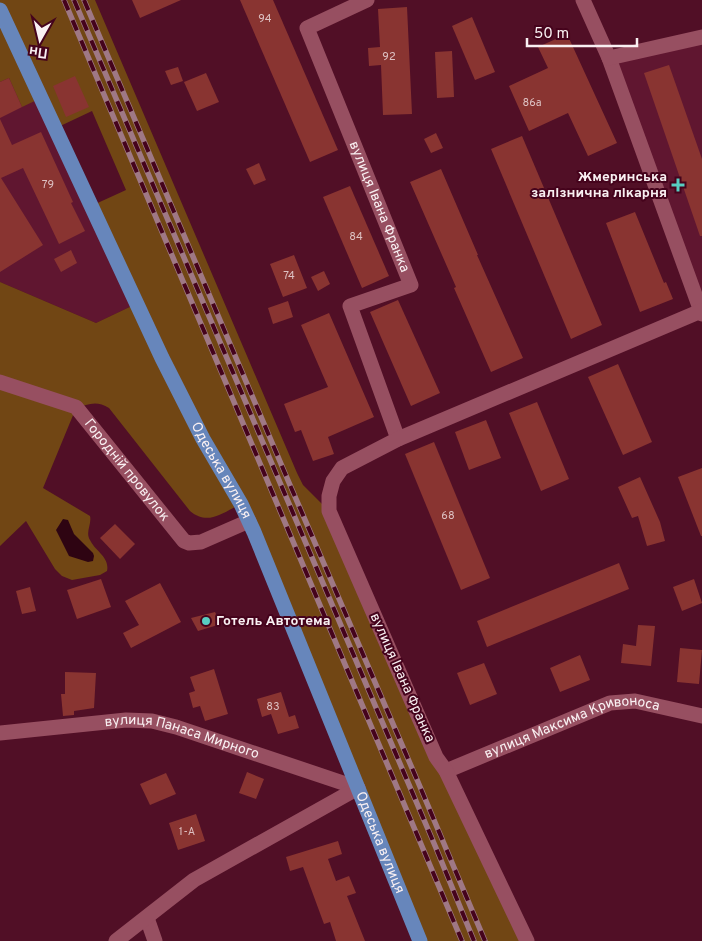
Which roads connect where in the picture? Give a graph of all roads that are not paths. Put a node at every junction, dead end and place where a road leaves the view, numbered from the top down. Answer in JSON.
{"nodes":[{"id":1,"x":367,"y":0,"type":"edge"},
{"id":2,"x":582,"y":0,"type":"edge"},
{"id":3,"x":0,"y":10,"type":"edge"},
{"id":4,"x":702,"y":37,"type":"edge"},
{"id":5,"x":608,"y":58,"type":"junction"},
{"id":6,"x":702,"y":312,"type":"edge"},
{"id":7,"x":0,"y":382,"type":"edge"},
{"id":8,"x":398,"y":439,"type":"junction"},
{"id":9,"x":249,"y":521,"type":"junction"},
{"id":10,"x":702,"y":716,"type":"edge"},
{"id":11,"x":0,"y":733,"type":"edge"},
{"id":12,"x":446,"y":771,"type":"junction"},
{"id":13,"x":358,"y":788,"type":"junction"},
{"id":14,"x":147,"y":918,"type":"junction"},
{"id":15,"x":116,"y":941,"type":"edge"},
{"id":16,"x":155,"y":941,"type":"edge"},
{"id":17,"x":420,"y":941,"type":"edge"},
{"id":18,"x":527,"y":941,"type":"edge"}],
"edges":[{"from":1,"to":8,"type":"street","name":"вулиця Івана Франка"},
{"from":2,"to":5,"type":"street"},
{"from":3,"to":9,"type":"main road","name":"Одеська вулиця"},
{"from":4,"to":5,"type":"street"},
{"from":5,"to":6,"type":"street"},
{"from":6,"to":8,"type":"street","name":"вулиця Івана Франка"},
{"from":7,"to":9,"type":"street","name":"Городній провулок"},
{"from":8,"to":12,"type":"street","name":"вулиця Івана Франка"},
{"from":9,"to":13,"type":"main road","name":"Одеська вулиця"},
{"from":10,"to":12,"type":"street","name":"вулиця Максима Кривоноса"},
{"from":11,"to":13,"type":"street","name":"вулиця Панаса Мирного"},
{"from":12,"to":18,"type":"street","name":"вулиця Івана Франка"},
{"from":13,"to":14,"type":"street"},
{"from":13,"to":17,"type":"main road","name":"Одеська вулиця"},
{"from":14,"to":15,"type":"street"},
{"from":14,"to":16,"type":"street"}]}
